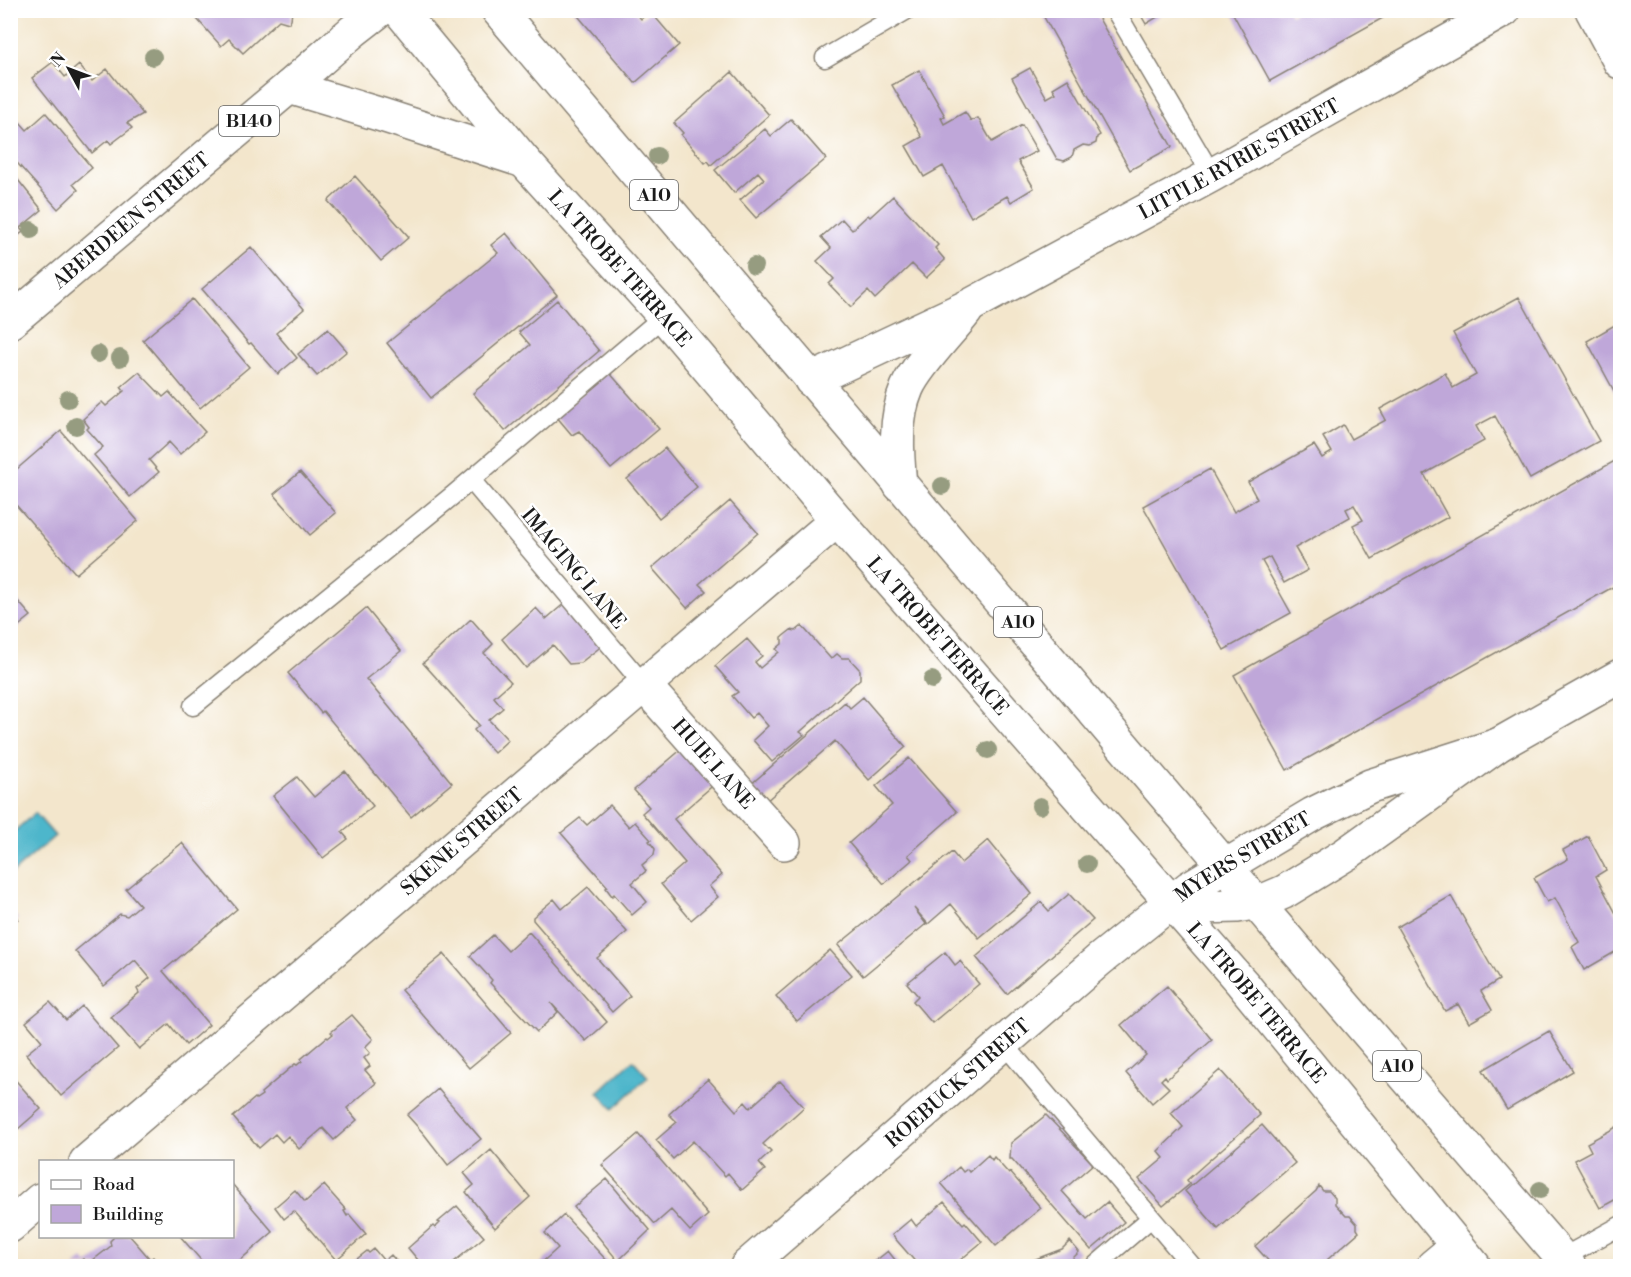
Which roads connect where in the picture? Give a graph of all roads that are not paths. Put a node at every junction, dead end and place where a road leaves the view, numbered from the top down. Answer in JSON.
{"nodes":[{"id":1,"x":399,"y":10,"type":"edge"},
{"id":2,"x":498,"y":10,"type":"edge"},
{"id":3,"x":907,"y":10,"type":"edge"},
{"id":4,"x":1115,"y":10,"type":"edge"},
{"id":5,"x":1504,"y":10,"type":"edge"},
{"id":6,"x":1592,"y":10,"type":"edge"},
{"id":7,"x":371,"y":15,"type":"edge"},
{"id":8,"x":825,"y":58,"type":"dead end"},
{"id":9,"x":1620,"y":62,"type":"edge"},
{"id":10,"x":289,"y":87,"type":"junction"},
{"id":11,"x":524,"y":161,"type":"junction"},
{"id":12,"x":1212,"y":174,"type":"junction"},
{"id":13,"x":971,"y":305,"type":"junction"},
{"id":14,"x":664,"y":316,"type":"junction"},
{"id":15,"x":10,"y":322,"type":"edge"},
{"id":16,"x":811,"y":380,"type":"junction"},
{"id":17,"x":471,"y":480,"type":"junction"},
{"id":18,"x":900,"y":485,"type":"junction"},
{"id":19,"x":837,"y":520,"type":"junction"},
{"id":20,"x":1620,"y":676,"type":"edge"},
{"id":21,"x":644,"y":685,"type":"junction"},
{"id":22,"x":193,"y":706,"type":"dead end"},
{"id":23,"x":1498,"y":745,"type":"junction"},
{"id":24,"x":784,"y":843,"type":"dead end"},
{"id":25,"x":1225,"y":865,"type":"junction"},
{"id":26,"x":1171,"y":901,"type":"junction"},
{"id":27,"x":1256,"y":902,"type":"junction"},
{"id":28,"x":1004,"y":1044,"type":"junction"},
{"id":29,"x":87,"y":1160,"type":"edge"},
{"id":30,"x":39,"y":1201,"type":"edge"},
{"id":31,"x":1151,"y":1218,"type":"junction"},
{"id":32,"x":10,"y":1226,"type":"edge"},
{"id":33,"x":1620,"y":1226,"type":"edge"},
{"id":34,"x":1455,"y":1260,"type":"edge"},
{"id":35,"x":1566,"y":1262,"type":"edge"},
{"id":36,"x":747,"y":1266,"type":"edge"},
{"id":37,"x":1095,"y":1266,"type":"edge"},
{"id":38,"x":1192,"y":1266,"type":"edge"}],
"edges":[{"from":1,"to":11,"type":"main road","name":"LA TROBE TERRACE"},
{"from":2,"to":16,"type":"main road","number":"A10"},
{"from":3,"to":8,"type":"lane"},
{"from":4,"to":12,"type":"lane"},
{"from":5,"to":12,"type":"main road","name":"LITTLE RYRIE STREET"},
{"from":6,"to":9,"type":"main road"},
{"from":7,"to":10,"type":"main road","name":"ABERDEEN STREET","number":"B140"},
{"from":10,"to":11,"type":"main road"},
{"from":10,"to":15,"type":"main road","name":"ABERDEEN STREET","number":"B140"},
{"from":11,"to":14,"type":"main road","name":"LA TROBE TERRACE"},
{"from":12,"to":13,"type":"main road","name":"LITTLE RYRIE STREET"},
{"from":13,"to":16,"type":"main road","name":"LITTLE RYRIE STREET"},
{"from":13,"to":18,"type":"main road","name":"LITTLE RYRIE STREET"},
{"from":14,"to":17,"type":"lane"},
{"from":14,"to":19,"type":"main road","name":"LA TROBE TERRACE"},
{"from":16,"to":18,"type":"main road","number":"A10"},
{"from":17,"to":21,"type":"lane","name":"IMAGING LANE"},
{"from":17,"to":22,"type":"lane"},
{"from":18,"to":25,"type":"main road","number":"A10"},
{"from":19,"to":21,"type":"main road","name":"SKENE STREET"},
{"from":19,"to":26,"type":"main road","name":"LA TROBE TERRACE"},
{"from":20,"to":23,"type":"main road","name":"MYERS STREET"},
{"from":21,"to":24,"type":"main road","name":"HUIE LANE"},
{"from":21,"to":29,"type":"main road","name":"SKENE STREET"},
{"from":23,"to":25,"type":"main road","name":"MYERS STREET"},
{"from":23,"to":27,"type":"main road","name":"MYERS STREET"},
{"from":25,"to":26,"type":"main road","name":"MYERS STREET"},
{"from":25,"to":27,"type":"main road","number":"A10"},
{"from":26,"to":27,"type":"main road","name":"MYERS STREET"},
{"from":26,"to":28,"type":"main road","name":"ROEBUCK STREET"},
{"from":26,"to":34,"type":"main road","name":"LA TROBE TERRACE"},
{"from":27,"to":35,"type":"main road","number":"A10"},
{"from":28,"to":31,"type":"lane"},
{"from":28,"to":36,"type":"main road","name":"ROEBUCK STREET"},
{"from":30,"to":32,"type":"main road"},
{"from":31,"to":37,"type":"lane"},
{"from":31,"to":38,"type":"lane"},
{"from":33,"to":35,"type":"lane"}]}
